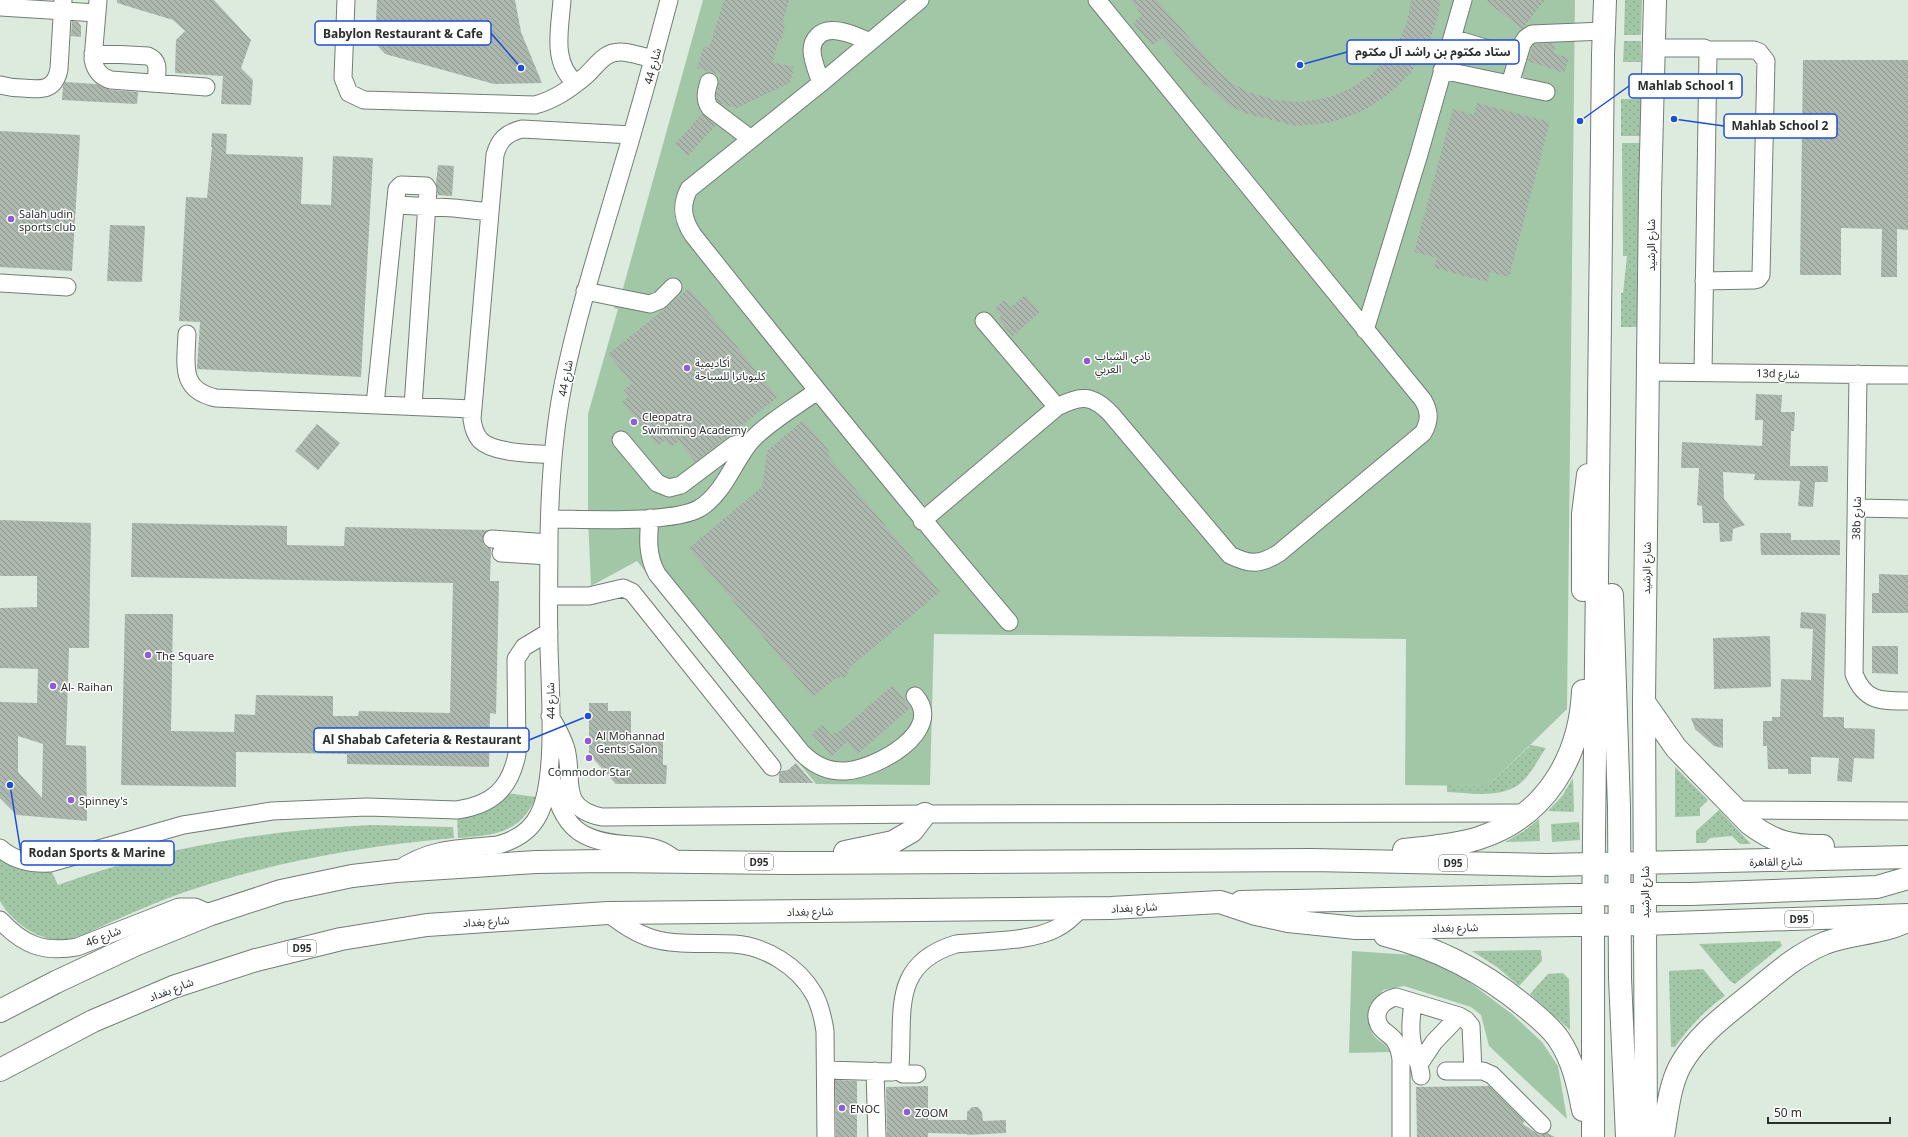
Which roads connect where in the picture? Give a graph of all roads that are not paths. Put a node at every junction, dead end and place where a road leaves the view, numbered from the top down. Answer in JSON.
{"nodes":[{"id":1,"x":346,"y":0,"type":"edge"},
{"id":2,"x":562,"y":0,"type":"edge"},
{"id":3,"x":669,"y":0,"type":"edge"},
{"id":4,"x":919,"y":0,"type":"edge"},
{"id":5,"x":1097,"y":0,"type":"edge"},
{"id":6,"x":1463,"y":0,"type":"edge"},
{"id":7,"x":1605,"y":0,"type":"edge"},
{"id":8,"x":1655,"y":0,"type":"edge"},
{"id":9,"x":62,"y":6,"type":"edge"},
{"id":10,"x":98,"y":6,"type":"edge"},
{"id":11,"x":0,"y":7,"type":"edge"},
{"id":12,"x":1604,"y":31,"type":"junction"},
{"id":13,"x":1452,"y":38,"type":"junction"},
{"id":14,"x":870,"y":42,"type":"junction"},
{"id":15,"x":1654,"y":48,"type":"junction"},
{"id":16,"x":1706,"y":50,"type":"junction"},
{"id":17,"x":93,"y":53,"type":"junction"},
{"id":18,"x":1518,"y":58,"type":"junction"},
{"id":19,"x":654,"y":59,"type":"junction"},
{"id":20,"x":1442,"y":70,"type":"junction"},
{"id":21,"x":709,"y":82,"type":"dead end"},
{"id":22,"x":156,"y":83,"type":"junction"},
{"id":23,"x":576,"y":83,"type":"junction"},
{"id":24,"x":821,"y":83,"type":"junction"},
{"id":25,"x":1510,"y":84,"type":"junction"},
{"id":26,"x":0,"y":85,"type":"edge"},
{"id":27,"x":206,"y":86,"type":"dead end"},
{"id":28,"x":1546,"y":92,"type":"dead end"},
{"id":29,"x":632,"y":135,"type":"junction"},
{"id":30,"x":751,"y":139,"type":"junction"},
{"id":31,"x":427,"y":206,"type":"junction"},
{"id":32,"x":490,"y":212,"type":"junction"},
{"id":33,"x":1704,"y":281,"type":"junction"},
{"id":34,"x":0,"y":283,"type":"edge"},
{"id":35,"x":67,"y":286,"type":"dead end"},
{"id":36,"x":673,"y":287,"type":"dead end"},
{"id":37,"x":585,"y":291,"type":"junction"},
{"id":38,"x":984,"y":322,"type":"dead end"},
{"id":39,"x":1365,"y":330,"type":"junction"},
{"id":40,"x":187,"y":334,"type":"dead end"},
{"id":41,"x":1649,"y":372,"type":"junction"},
{"id":42,"x":1703,"y":372,"type":"junction"},
{"id":43,"x":1858,"y":374,"type":"junction"},
{"id":44,"x":1908,"y":375,"type":"edge"},
{"id":45,"x":817,"y":391,"type":"junction"},
{"id":46,"x":375,"y":405,"type":"junction"},
{"id":47,"x":413,"y":406,"type":"junction"},
{"id":48,"x":1057,"y":407,"type":"junction"},
{"id":49,"x":472,"y":409,"type":"junction"},
{"id":50,"x":1600,"y":428,"type":"junction"},
{"id":51,"x":621,"y":440,"type":"dead end"},
{"id":52,"x":751,"y":441,"type":"junction"},
{"id":53,"x":553,"y":455,"type":"junction"},
{"id":54,"x":1857,"y":508,"type":"junction"},
{"id":55,"x":1908,"y":508,"type":"edge"},
{"id":56,"x":650,"y":518,"type":"junction"},
{"id":57,"x":922,"y":521,"type":"junction"},
{"id":58,"x":1599,"y":530,"type":"junction"},
{"id":59,"x":492,"y":536,"type":"dead end"},
{"id":60,"x":549,"y":538,"type":"junction"},
{"id":61,"x":501,"y":553,"type":"dead end"},
{"id":62,"x":549,"y":596,"type":"junction"},
{"id":63,"x":1009,"y":622,"type":"dead end"},
{"id":64,"x":549,"y":632,"type":"junction"},
{"id":65,"x":915,"y":696,"type":"dead end"},
{"id":66,"x":1908,"y":701,"type":"edge"},
{"id":67,"x":1644,"y":702,"type":"junction"},
{"id":68,"x":550,"y":716,"type":"junction"},
{"id":69,"x":772,"y":767,"type":"dead end"},
{"id":70,"x":549,"y":769,"type":"junction"},
{"id":71,"x":1735,"y":810,"type":"junction"},
{"id":72,"x":1908,"y":812,"type":"edge"},
{"id":73,"x":1527,"y":813,"type":"junction"},
{"id":74,"x":925,"y":814,"type":"junction"},
{"id":75,"x":1908,"y":846,"type":"edge"},
{"id":76,"x":0,"y":848,"type":"edge"},
{"id":77,"x":1908,"y":858,"type":"edge"},
{"id":78,"x":1312,"y":860,"type":"junction"},
{"id":79,"x":677,"y":861,"type":"junction"},
{"id":80,"x":788,"y":863,"type":"junction"},
{"id":81,"x":1594,"y":863,"type":"junction"},
{"id":82,"x":1620,"y":863,"type":"junction"},
{"id":83,"x":1644,"y":863,"type":"junction"},
{"id":84,"x":396,"y":871,"type":"junction"},
{"id":85,"x":1908,"y":878,"type":"edge"},
{"id":86,"x":1594,"y":894,"type":"junction"},
{"id":87,"x":1620,"y":894,"type":"junction"},
{"id":88,"x":1644,"y":894,"type":"junction"},
{"id":89,"x":1220,"y":902,"type":"junction"},
{"id":90,"x":1081,"y":908,"type":"junction"},
{"id":91,"x":608,"y":913,"type":"junction"},
{"id":92,"x":211,"y":914,"type":"junction"},
{"id":93,"x":1908,"y":915,"type":"edge"},
{"id":94,"x":0,"y":920,"type":"edge"},
{"id":95,"x":1908,"y":921,"type":"edge"},
{"id":96,"x":1620,"y":924,"type":"junction"},
{"id":97,"x":1644,"y":924,"type":"junction"},
{"id":98,"x":1593,"y":925,"type":"junction"},
{"id":99,"x":1356,"y":928,"type":"junction"},
{"id":100,"x":1413,"y":1002,"type":"junction"},
{"id":101,"x":0,"y":1011,"type":"edge"},
{"id":102,"x":1459,"y":1016,"type":"junction"},
{"id":103,"x":0,"y":1070,"type":"edge"},
{"id":104,"x":826,"y":1070,"type":"junction"},
{"id":105,"x":897,"y":1070,"type":"junction"},
{"id":106,"x":875,"y":1071,"type":"junction"},
{"id":107,"x":1446,"y":1071,"type":"dead end"},
{"id":108,"x":1473,"y":1071,"type":"junction"},
{"id":109,"x":917,"y":1074,"type":"dead end"},
{"id":110,"x":1542,"y":1125,"type":"dead end"},
{"id":111,"x":826,"y":1137,"type":"edge"},
{"id":112,"x":877,"y":1137,"type":"edge"},
{"id":113,"x":1402,"y":1137,"type":"edge"},
{"id":114,"x":1589,"y":1137,"type":"edge"},
{"id":115,"x":1593,"y":1137,"type":"edge"},
{"id":116,"x":1627,"y":1137,"type":"edge"},
{"id":117,"x":1646,"y":1137,"type":"edge"},
{"id":118,"x":1663,"y":1137,"type":"edge"}],
"edges":[{"from":1,"to":23,"type":"street"},
{"from":2,"to":23,"type":"street"},
{"from":3,"to":19,"type":"street","name":"شارع 44"},
{"from":4,"to":14,"type":"street"},
{"from":5,"to":39,"type":"street"},
{"from":6,"to":13,"type":"street"},
{"from":7,"to":12,"type":"main road"},
{"from":8,"to":15,"type":"main road","name":"شارع الرشيد"},
{"from":9,"to":10,"type":"street"},
{"from":9,"to":11,"type":"street"},
{"from":9,"to":26,"type":"street"},
{"from":10,"to":17,"type":"street"},
{"from":12,"to":18,"type":"street"},
{"from":12,"to":50,"type":"main road"},
{"from":13,"to":18,"type":"street"},
{"from":13,"to":20,"type":"street"},
{"from":14,"to":24,"type":"street"},
{"from":14,"to":24,"type":"street"},
{"from":15,"to":16,"type":"street"},
{"from":15,"to":41,"type":"main road","name":"شارع الرشيد"},
{"from":16,"to":33,"type":"street"},
{"from":16,"to":33,"type":"street"},
{"from":17,"to":22,"type":"street"},
{"from":17,"to":22,"type":"street"},
{"from":18,"to":25,"type":"street"},
{"from":19,"to":23,"type":"street"},
{"from":19,"to":29,"type":"street","name":"شارع 44"},
{"from":20,"to":25,"type":"street"},
{"from":20,"to":39,"type":"street"},
{"from":21,"to":30,"type":"street"},
{"from":22,"to":27,"type":"street"},
{"from":24,"to":30,"type":"street"},
{"from":25,"to":28,"type":"street"},
{"from":29,"to":32,"type":"street"},
{"from":29,"to":37,"type":"street","name":"شارع 44"},
{"from":30,"to":45,"type":"street"},
{"from":31,"to":32,"type":"street"},
{"from":31,"to":46,"type":"street"},
{"from":31,"to":47,"type":"street"},
{"from":32,"to":49,"type":"street"},
{"from":33,"to":42,"type":"street"},
{"from":34,"to":35,"type":"street"},
{"from":36,"to":37,"type":"street"},
{"from":37,"to":53,"type":"street","name":"شارع 44"},
{"from":38,"to":48,"type":"street"},
{"from":39,"to":48,"type":"street"},
{"from":40,"to":46,"type":"street"},
{"from":41,"to":42,"type":"street","name":"13d شارع"},
{"from":41,"to":67,"type":"main road","name":"شارع الرشيد"},
{"from":42,"to":43,"type":"street","name":"13d شارع"},
{"from":43,"to":44,"type":"street","name":"13d شارع"},
{"from":43,"to":54,"type":"street","name":"38b شارع"},
{"from":45,"to":52,"type":"street"},
{"from":45,"to":57,"type":"street"},
{"from":46,"to":47,"type":"street"},
{"from":47,"to":49,"type":"street"},
{"from":48,"to":57,"type":"street"},
{"from":49,"to":53,"type":"street"},
{"from":50,"to":58,"type":"main road"},
{"from":50,"to":73,"type":"main road"},
{"from":51,"to":52,"type":"street"},
{"from":52,"to":56,"type":"street"},
{"from":53,"to":60,"type":"street","name":"شارع 44"},
{"from":54,"to":55,"type":"street"},
{"from":54,"to":66,"type":"street","name":"38b شارع"},
{"from":56,"to":60,"type":"street"},
{"from":56,"to":65,"type":"street"},
{"from":57,"to":63,"type":"street"},
{"from":58,"to":81,"type":"main road"},
{"from":58,"to":82,"type":"main road"},
{"from":59,"to":60,"type":"street"},
{"from":60,"to":61,"type":"street"},
{"from":60,"to":62,"type":"street","name":"شارع 44"},
{"from":62,"to":64,"type":"street","name":"شارع 44"},
{"from":62,"to":69,"type":"street"},
{"from":64,"to":68,"type":"street","name":"شارع 44"},
{"from":64,"to":76,"type":"street"},
{"from":67,"to":71,"type":"main road"},
{"from":67,"to":83,"type":"main road","name":"شارع الرشيد"},
{"from":68,"to":70,"type":"street","name":"شارع 44"},
{"from":68,"to":74,"type":"street"},
{"from":70,"to":79,"type":"street","name":"شارع 44"},
{"from":70,"to":84,"type":"street","name":"شارع 44"},
{"from":71,"to":72,"type":"street"},
{"from":71,"to":75,"type":"main road"},
{"from":73,"to":74,"type":"street"},
{"from":73,"to":78,"type":"main road"},
{"from":74,"to":80,"type":"main road"},
{"from":77,"to":83,"type":"main road","name":"شارع القاهرة","number":"D95"},
{"from":78,"to":80,"type":"main road","number":"D95"},
{"from":78,"to":81,"type":"main road","number":"D95"},
{"from":79,"to":80,"type":"main road","number":"D95"},
{"from":79,"to":84,"type":"main road","number":"D95"},
{"from":81,"to":82,"type":"main road","number":"D95"},
{"from":81,"to":86,"type":"main road"},
{"from":82,"to":83,"type":"main road","number":"D95"},
{"from":82,"to":87,"type":"main road"},
{"from":83,"to":88,"type":"main road","name":"شارع الرشيد"},
{"from":84,"to":92,"type":"main road","number":"D95"},
{"from":85,"to":88,"type":"main road"},
{"from":86,"to":87,"type":"main road"},
{"from":86,"to":89,"type":"main road"},
{"from":86,"to":98,"type":"main road"},
{"from":87,"to":88,"type":"main road"},
{"from":87,"to":96,"type":"main road"},
{"from":88,"to":97,"type":"main road","name":"شارع الرشيد"},
{"from":89,"to":90,"type":"main road","name":"شارع بغداد","number":"D95"},
{"from":89,"to":99,"type":"main road","name":"شارع بغداد","number":"D95"},
{"from":90,"to":91,"type":"main road","name":"شارع بغداد","number":"D95"},
{"from":90,"to":105,"type":"street"},
{"from":91,"to":103,"type":"main road","name":"شارع بغداد","number":"D95"},
{"from":91,"to":104,"type":"street"},
{"from":92,"to":94,"type":"street","name":"شارع 46"},
{"from":92,"to":101,"type":"main road","number":"D95"},
{"from":93,"to":97,"type":"main road","number":"D95"},
{"from":95,"to":118,"type":"main road"},
{"from":96,"to":97,"type":"main road","name":"شارع بغداد","number":"D95"},
{"from":96,"to":98,"type":"main road","name":"شارع بغداد","number":"D95"},
{"from":96,"to":116,"type":"main road"},
{"from":97,"to":117,"type":"main road","name":"شارع الرشيد"},
{"from":98,"to":99,"type":"main road","name":"شارع بغداد","number":"D95"},
{"from":98,"to":115,"type":"main road"},
{"from":99,"to":114,"type":"main road"},
{"from":100,"to":102,"type":"street"},
{"from":100,"to":102,"type":"street"},
{"from":100,"to":113,"type":"street"},
{"from":102,"to":108,"type":"street"},
{"from":104,"to":106,"type":"street"},
{"from":104,"to":111,"type":"street"},
{"from":105,"to":106,"type":"street"},
{"from":105,"to":109,"type":"street"},
{"from":106,"to":112,"type":"street"},
{"from":107,"to":108,"type":"street"},
{"from":108,"to":110,"type":"street"}]}
